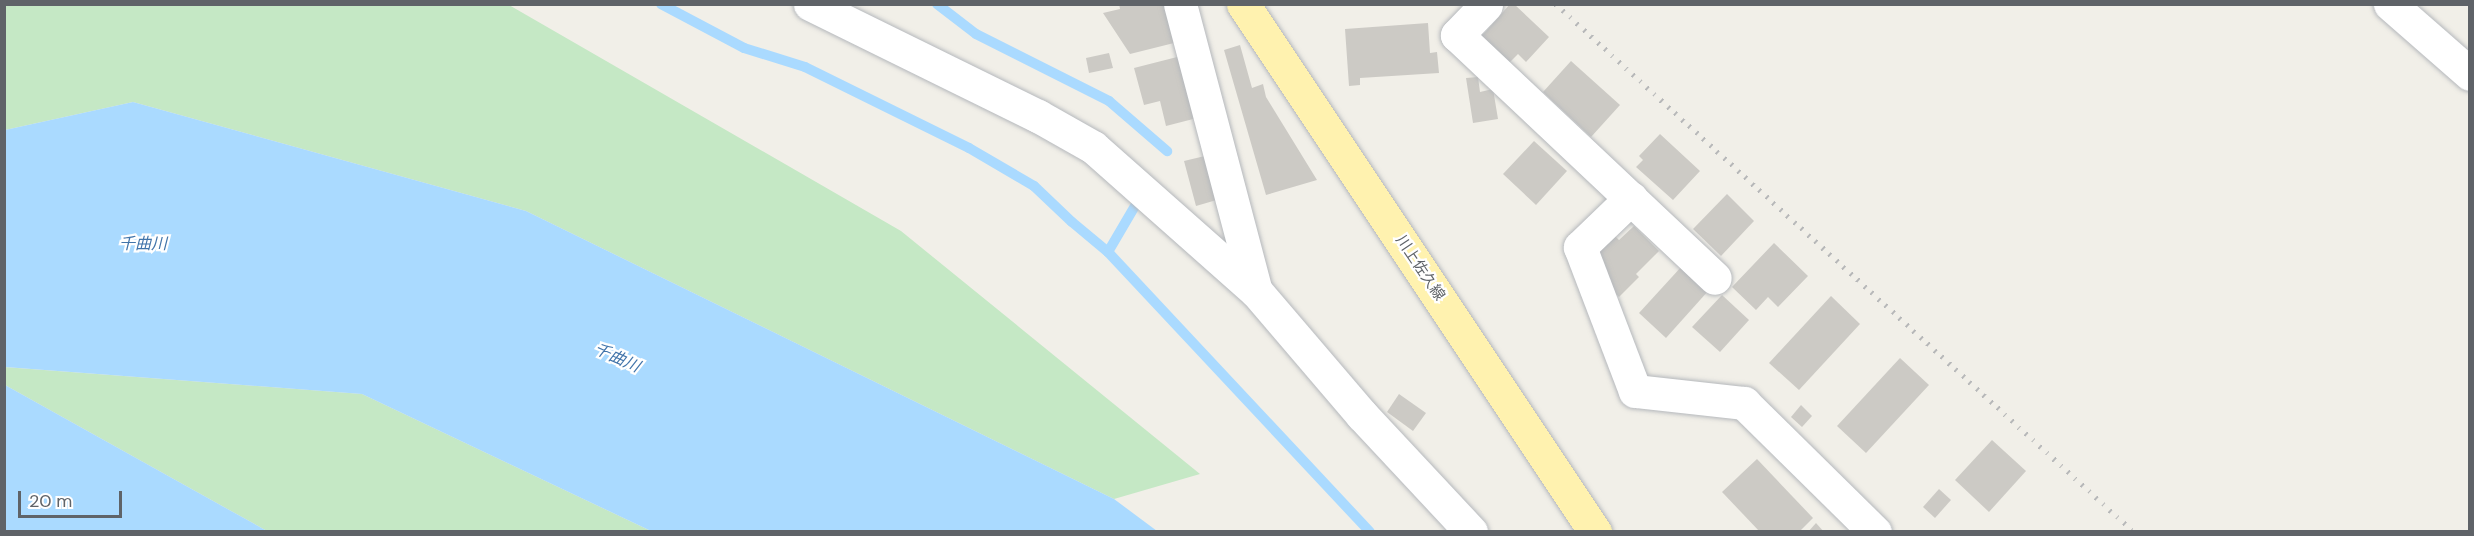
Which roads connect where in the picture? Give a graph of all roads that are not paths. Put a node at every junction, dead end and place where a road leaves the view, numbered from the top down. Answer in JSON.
{"nodes":[{"id":1,"x":810,"y":4,"type":"edge"},
{"id":2,"x":1180,"y":4,"type":"edge"},
{"id":3,"x":1244,"y":4,"type":"edge"},
{"id":4,"x":1486,"y":4,"type":"edge"},
{"id":5,"x":2390,"y":4,"type":"edge"},
{"id":6,"x":2469,"y":74,"type":"edge"},
{"id":7,"x":1631,"y":198,"type":"junction"},
{"id":8,"x":1715,"y":278,"type":"dead end"},
{"id":9,"x":1257,"y":291,"type":"junction"},
{"id":10,"x":1471,"y":531,"type":"edge"},
{"id":11,"x":1595,"y":531,"type":"edge"},
{"id":12,"x":1875,"y":531,"type":"edge"}],
"edges":[{"from":1,"to":9,"type":"street"},
{"from":2,"to":9,"type":"street"},
{"from":3,"to":11,"type":"main road","name":"川上佐久線"},
{"from":4,"to":7,"type":"street"},
{"from":5,"to":6,"type":"street"},
{"from":7,"to":8,"type":"street"},
{"from":7,"to":12,"type":"street"},
{"from":9,"to":10,"type":"street"}]}
